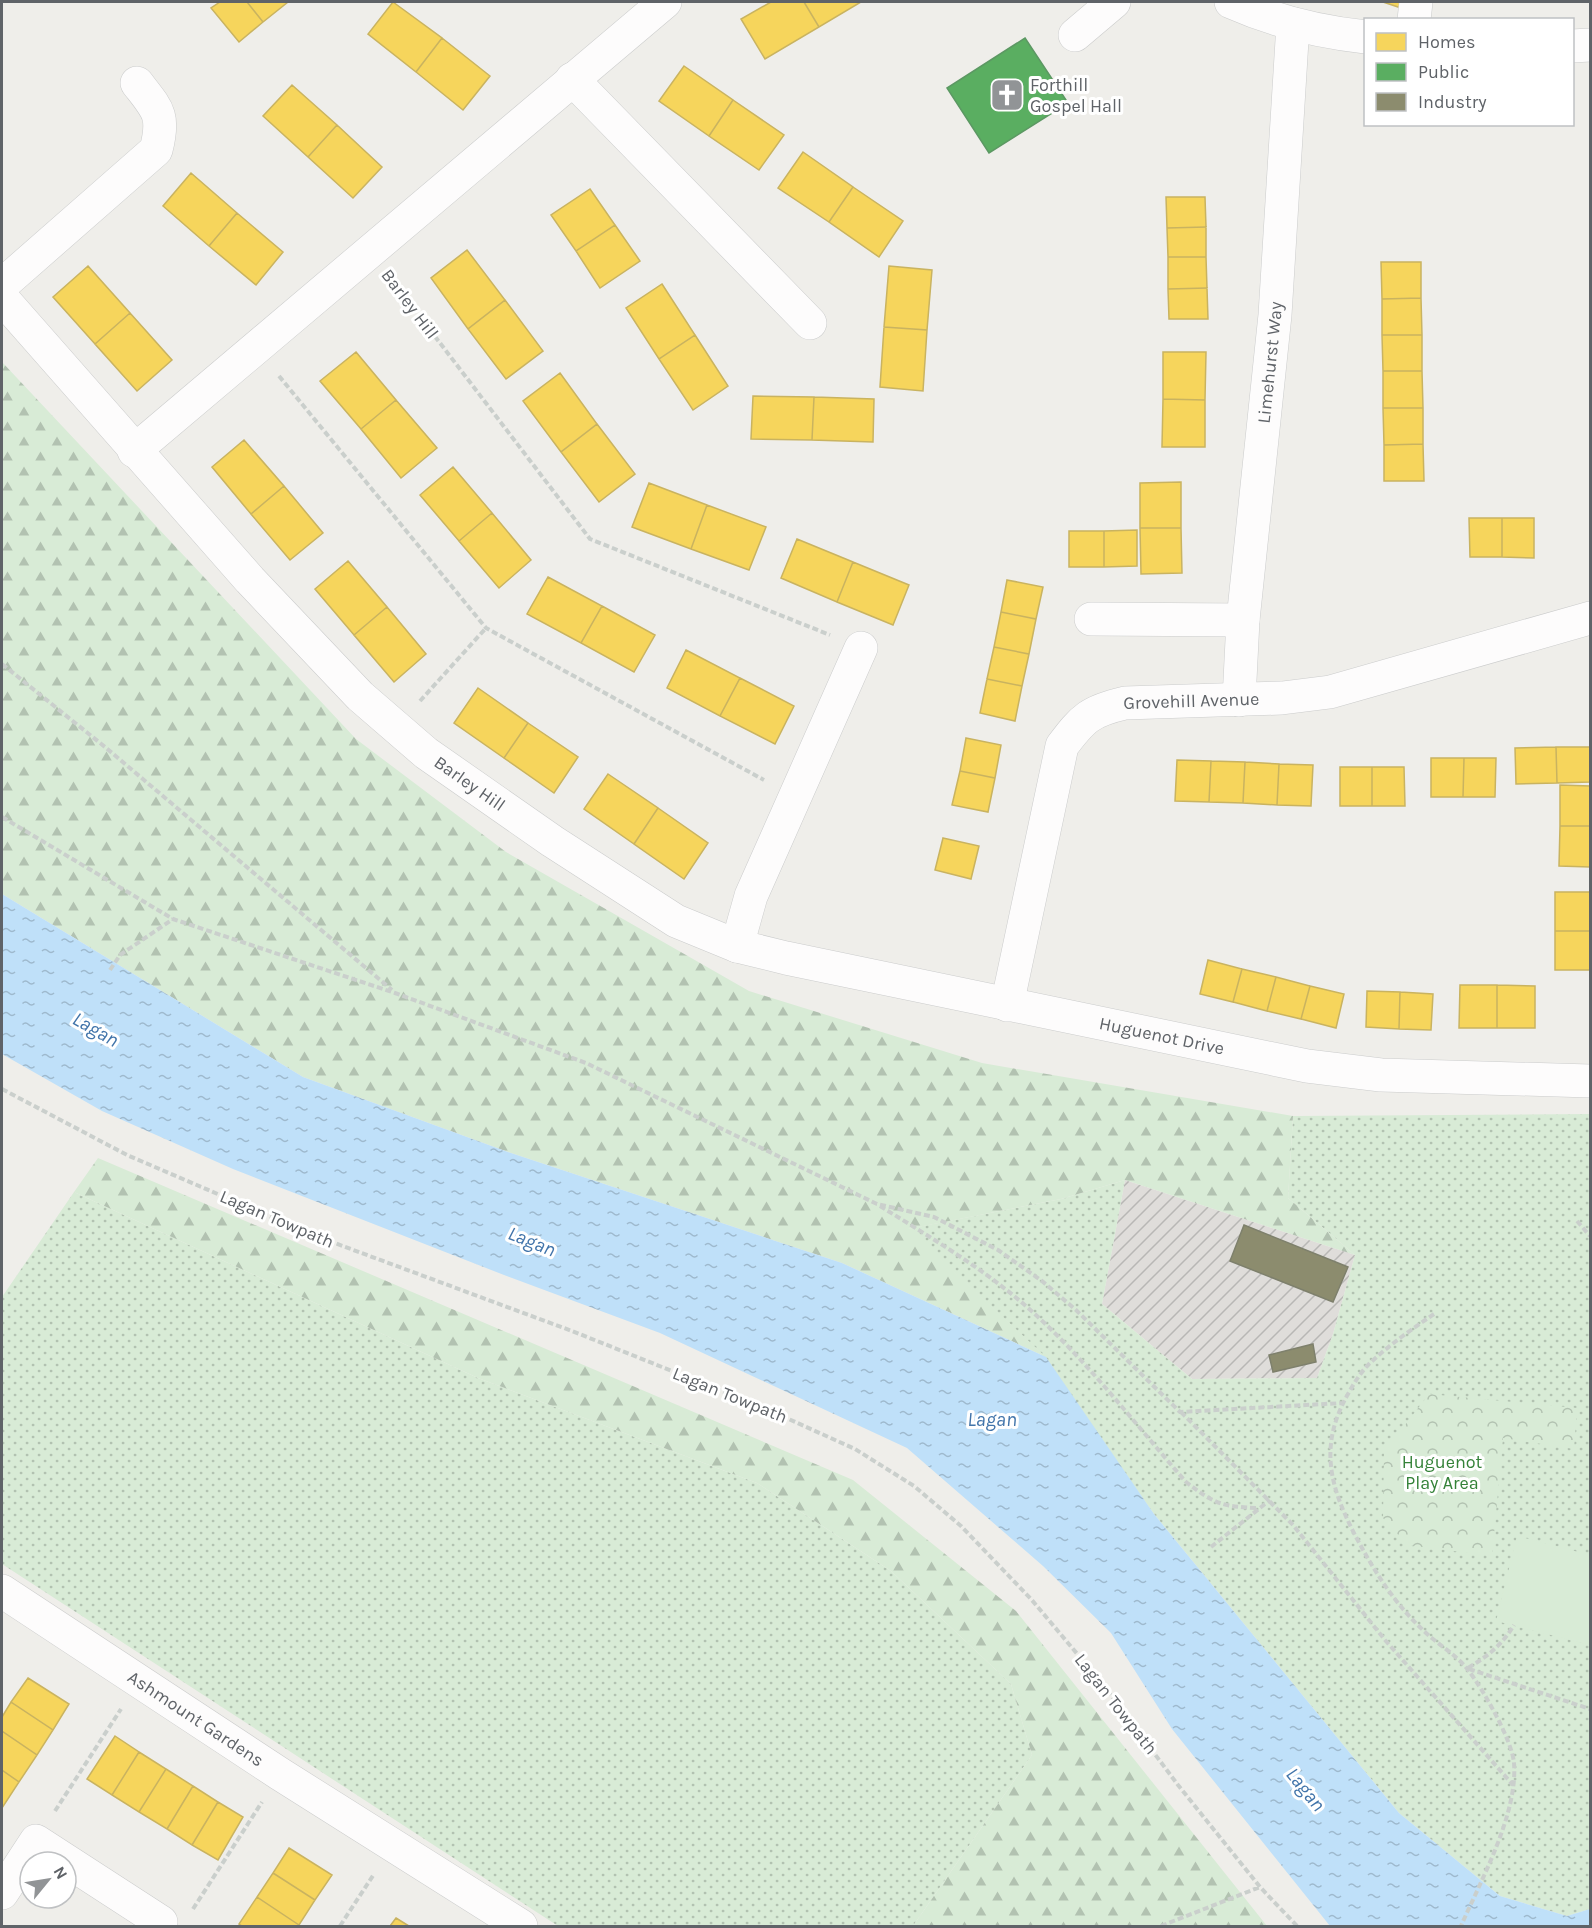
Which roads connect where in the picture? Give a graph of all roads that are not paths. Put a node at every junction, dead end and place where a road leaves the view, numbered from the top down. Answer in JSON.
{"nodes":[{"id":1,"x":665,"y":2,"type":"edge"},
{"id":2,"x":1114,"y":2,"type":"edge"},
{"id":3,"x":1231,"y":2,"type":"edge"},
{"id":4,"x":1416,"y":2,"type":"edge"},
{"id":5,"x":1414,"y":18,"type":"edge"},
{"id":6,"x":1293,"y":24,"type":"junction"},
{"id":7,"x":1075,"y":35,"type":"dead end"},
{"id":8,"x":1364,"y":37,"type":"edge"},
{"id":9,"x":1590,"y":45,"type":"edge"},
{"id":10,"x":1574,"y":46,"type":"edge"},
{"id":11,"x":572,"y":79,"type":"junction"},
{"id":12,"x":137,"y":83,"type":"dead end"},
{"id":13,"x":2,"y":285,"type":"edge"},
{"id":14,"x":2,"y":298,"type":"edge"},
{"id":15,"x":810,"y":323,"type":"dead end"},
{"id":16,"x":134,"y":451,"type":"junction"},
{"id":17,"x":1590,"y":618,"type":"edge"},
{"id":18,"x":1091,"y":619,"type":"dead end"},
{"id":19,"x":1243,"y":620,"type":"junction"},
{"id":20,"x":861,"y":648,"type":"road end"},
{"id":21,"x":1239,"y":700,"type":"junction"},
{"id":22,"x":737,"y":946,"type":"junction"},
{"id":23,"x":1006,"y":1005,"type":"junction"},
{"id":24,"x":1590,"y":1081,"type":"edge"},
{"id":25,"x":2,"y":1591,"type":"edge"},
{"id":26,"x":2,"y":1893,"type":"edge"},
{"id":27,"x":175,"y":1920,"type":"road end"},
{"id":28,"x":521,"y":1926,"type":"edge"}],
"edges":[{"from":1,"to":11,"type":"street","name":"Barley Hill"},
{"from":2,"to":7,"type":"street"},
{"from":3,"to":6,"type":"street"},
{"from":4,"to":5,"type":"street"},
{"from":6,"to":8,"type":"street"},
{"from":6,"to":19,"type":"street","name":"Limehurst Way"},
{"from":9,"to":10,"type":"street"},
{"from":11,"to":15,"type":"street"},
{"from":11,"to":16,"type":"street","name":"Barley Hill"},
{"from":12,"to":13,"type":"street"},
{"from":14,"to":16,"type":"street","name":"Barley Hill"},
{"from":16,"to":22,"type":"street","name":"Barley Hill"},
{"from":17,"to":21,"type":"street","name":"Grovehill Avenue"},
{"from":18,"to":19,"type":"street"},
{"from":19,"to":21,"type":"street","name":"Limehurst Way"},
{"from":20,"to":22,"type":"street"},
{"from":21,"to":23,"type":"street","name":"Grovehill Avenue"},
{"from":22,"to":23,"type":"street","name":"Huguenot Drive"},
{"from":23,"to":24,"type":"street","name":"Huguenot Drive"},
{"from":25,"to":28,"type":"street","name":"Ashmount Gardens"},
{"from":26,"to":27,"type":"street"}]}
